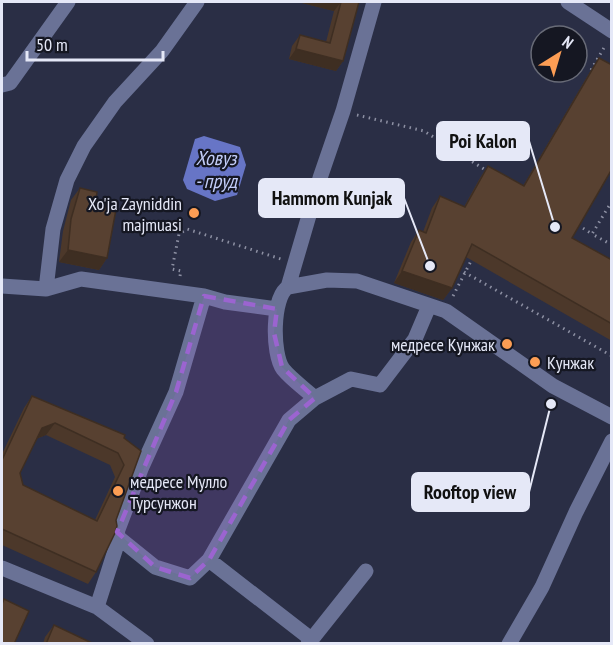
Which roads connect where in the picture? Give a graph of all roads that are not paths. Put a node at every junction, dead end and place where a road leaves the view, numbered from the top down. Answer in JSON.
{"nodes":[{"id":1,"x":68,"y":2,"type":"edge"},
{"id":2,"x":197,"y":2,"type":"edge"},
{"id":3,"x":374,"y":2,"type":"edge"},
{"id":4,"x":568,"y":2,"type":"edge"},
{"id":5,"x":609,"y":37,"type":"edge"},
{"id":6,"x":2,"y":85,"type":"edge"},
{"id":7,"x":2,"y":286,"type":"edge"},
{"id":8,"x":288,"y":287,"type":"junction"},
{"id":9,"x":46,"y":289,"type":"junction"},
{"id":10,"x":204,"y":296,"type":"junction"},
{"id":11,"x":429,"y":306,"type":"junction"},
{"id":12,"x":277,"y":309,"type":"junction"},
{"id":13,"x":315,"y":398,"type":"junction"},
{"id":14,"x":612,"y":417,"type":"edge"},
{"id":15,"x":612,"y":441,"type":"edge"},
{"id":16,"x":119,"y":538,"type":"junction"},
{"id":17,"x":209,"y":560,"type":"junction"},
{"id":18,"x":2,"y":568,"type":"edge"},
{"id":19,"x":366,"y":571,"type":"dead end"},
{"id":20,"x":96,"y":607,"type":"junction"},
{"id":21,"x":310,"y":641,"type":"edge"},
{"id":22,"x":147,"y":644,"type":"edge"},
{"id":23,"x":509,"y":644,"type":"edge"}],
"edges":[{"from":1,"to":6,"type":"street"},
{"from":2,"to":9,"type":"street"},
{"from":3,"to":8,"type":"street"},
{"from":4,"to":5,"type":"street"},
{"from":7,"to":9,"type":"street"},
{"from":8,"to":11,"type":"street"},
{"from":8,"to":12,"type":"street"},
{"from":9,"to":10,"type":"street"},
{"from":10,"to":12,"type":"street"},
{"from":10,"to":16,"type":"street"},
{"from":11,"to":13,"type":"street"},
{"from":11,"to":14,"type":"street"},
{"from":12,"to":13,"type":"street"},
{"from":13,"to":17,"type":"street"},
{"from":15,"to":23,"type":"street"},
{"from":16,"to":17,"type":"street"},
{"from":16,"to":20,"type":"street"},
{"from":17,"to":21,"type":"street"},
{"from":18,"to":20,"type":"street"},
{"from":19,"to":21,"type":"street"},
{"from":20,"to":22,"type":"street"}]}
